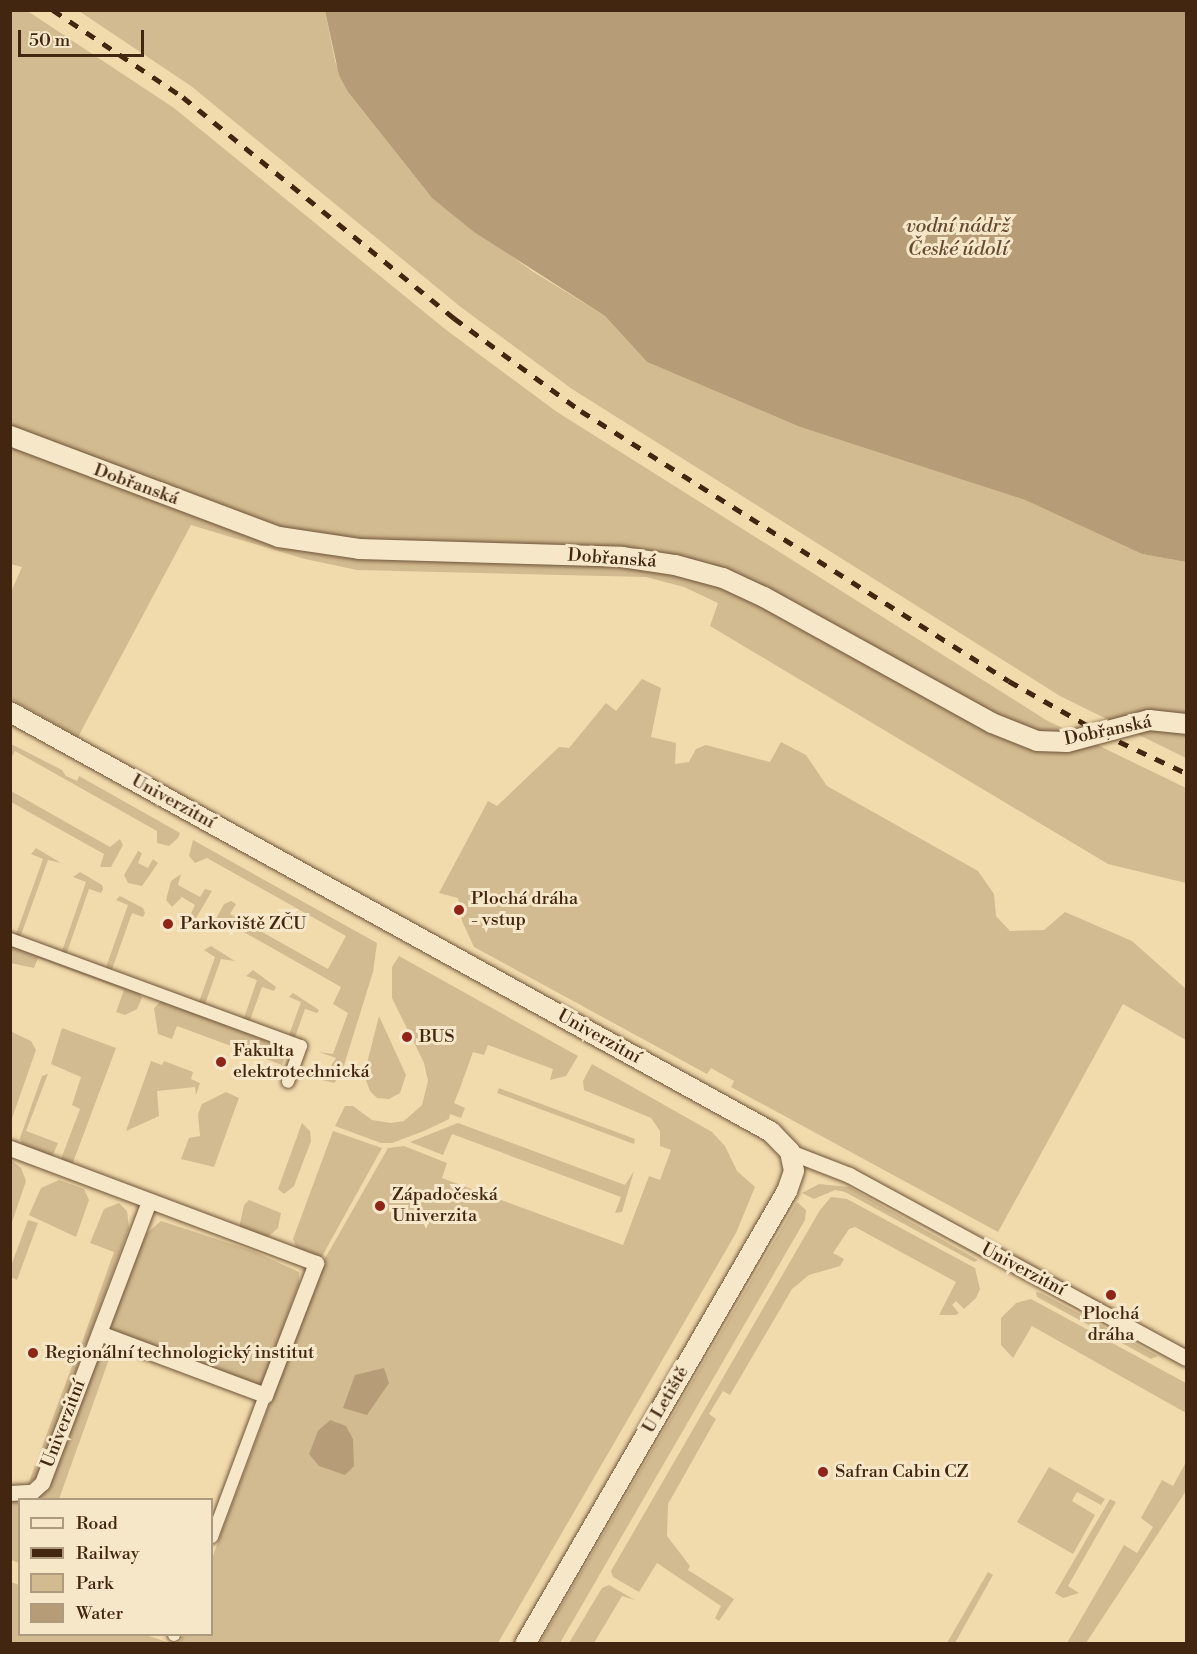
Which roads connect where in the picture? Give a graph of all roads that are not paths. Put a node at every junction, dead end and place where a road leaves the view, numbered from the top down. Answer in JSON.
{"nodes":[{"id":1,"x":10,"y":436,"type":"edge"},
{"id":2,"x":10,"y":712,"type":"edge"},
{"id":3,"x":1186,"y":724,"type":"edge"},
{"id":4,"x":10,"y":939,"type":"edge"},
{"id":5,"x":288,"y":1082,"type":"dead end"},
{"id":6,"x":10,"y":1148,"type":"edge"},
{"id":7,"x":790,"y":1152,"type":"junction"},
{"id":8,"x":149,"y":1201,"type":"junction"},
{"id":9,"x":99,"y":1333,"type":"junction"},
{"id":10,"x":1186,"y":1358,"type":"edge"},
{"id":11,"x":265,"y":1395,"type":"junction"},
{"id":12,"x":10,"y":1493,"type":"edge"},
{"id":13,"x":213,"y":1534,"type":"edge"},
{"id":14,"x":525,"y":1644,"type":"edge"}],
"edges":[{"from":1,"to":3,"type":"street","name":"Dobřanská"},
{"from":2,"to":7,"type":"street","name":"Univerzitní"},
{"from":4,"to":5,"type":"street"},
{"from":6,"to":8,"type":"street"},
{"from":7,"to":10,"type":"street","name":"Univerzitní"},
{"from":7,"to":14,"type":"street","name":"U Letiště"},
{"from":8,"to":9,"type":"street","name":"Univerzitní"},
{"from":8,"to":11,"type":"street"},
{"from":9,"to":11,"type":"street"},
{"from":9,"to":12,"type":"street","name":"Univerzitní"},
{"from":11,"to":13,"type":"street"}]}
